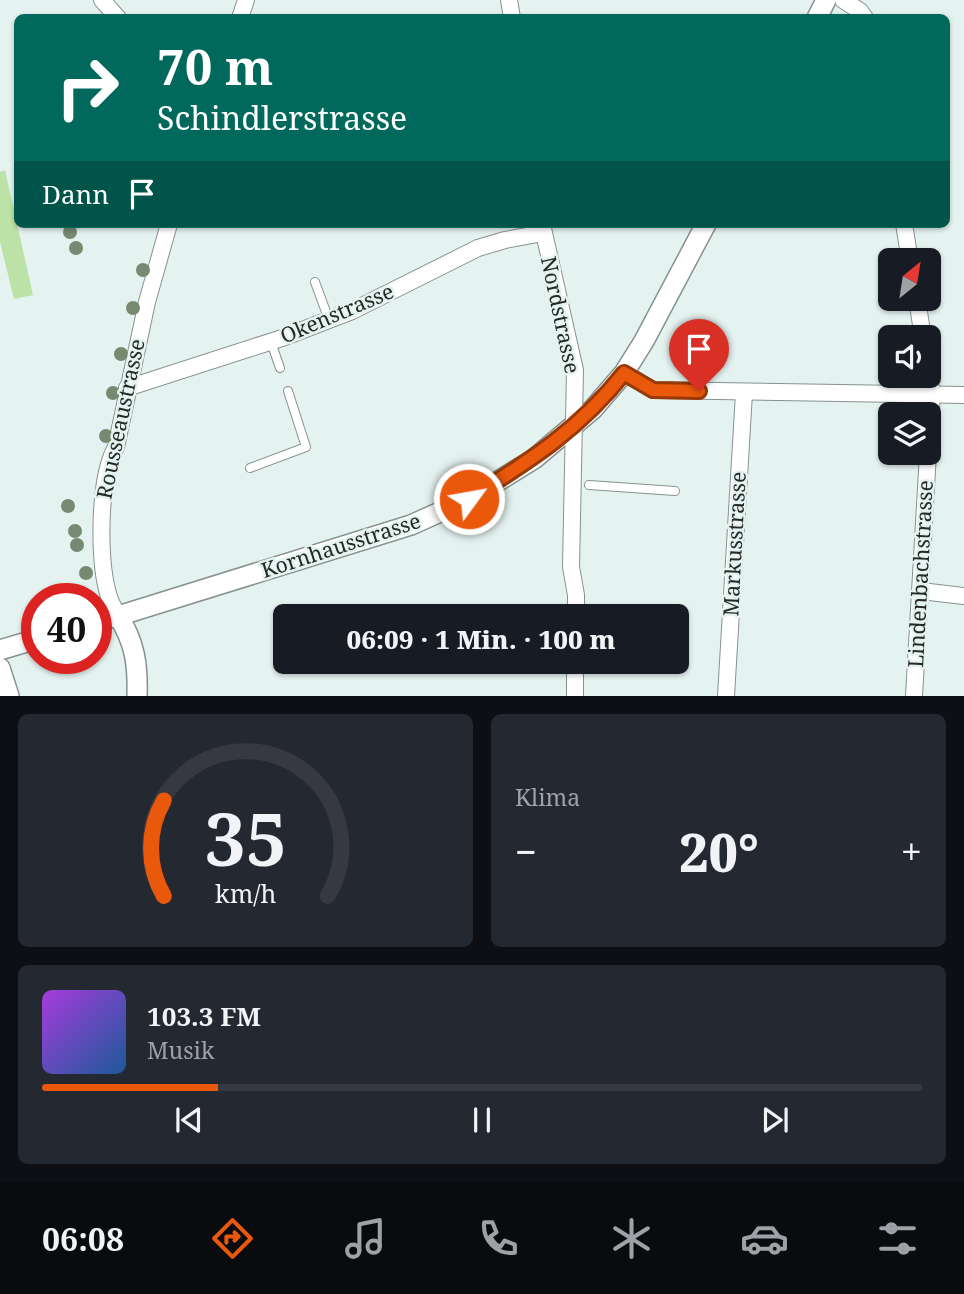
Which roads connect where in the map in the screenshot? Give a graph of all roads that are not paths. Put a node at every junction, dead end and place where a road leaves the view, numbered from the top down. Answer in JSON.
{"nodes":[{"id":1,"x":102,"y":0,"type":"edge"},
{"id":2,"x":843,"y":0,"type":"edge"},
{"id":3,"x":114,"y":14,"type":"edge"},
{"id":4,"x":862,"y":14,"type":"edge"},
{"id":5,"x":168,"y":228,"type":"edge"},
{"id":6,"x":704,"y":228,"type":"edge"},
{"id":7,"x":905,"y":228,"type":"edge"},
{"id":8,"x":542,"y":229,"type":"edge"},
{"id":9,"x":908,"y":248,"type":"edge"},
{"id":10,"x":315,"y":282,"type":"dead end"},
{"id":11,"x":329,"y":320,"type":"junction"},
{"id":12,"x":271,"y":342,"type":"junction"},
{"id":13,"x":280,"y":368,"type":"dead end"},
{"id":14,"x":624,"y":373,"type":"junction"},
{"id":15,"x":127,"y":388,"type":"junction"},
{"id":16,"x":931,"y":388,"type":"edge"},
{"id":17,"x":288,"y":391,"type":"dead end"},
{"id":18,"x":744,"y":393,"type":"junction"},
{"id":19,"x":932,"y":394,"type":"junction"},
{"id":20,"x":964,"y":395,"type":"edge"},
{"id":21,"x":931,"y":402,"type":"edge"},
{"id":22,"x":573,"y":427,"type":"junction"},
{"id":23,"x":928,"y":465,"type":"edge"},
{"id":24,"x":250,"y":468,"type":"dead end"},
{"id":25,"x":589,"y":485,"type":"dead end"},
{"id":26,"x":675,"y":491,"type":"dead end"},
{"id":27,"x":921,"y":592,"type":"junction"},
{"id":28,"x":964,"y":596,"type":"edge"},
{"id":29,"x":576,"y":604,"type":"edge"},
{"id":30,"x":118,"y":616,"type":"junction"},
{"id":31,"x":112,"y":617,"type":"edge"},
{"id":32,"x":21,"y":644,"type":"edge"},
{"id":33,"x":0,"y":650,"type":"edge"},
{"id":34,"x":0,"y":668,"type":"edge"},
{"id":35,"x":575,"y":674,"type":"edge"},
{"id":36,"x":9,"y":695,"type":"edge"},
{"id":37,"x":137,"y":695,"type":"edge"},
{"id":38,"x":575,"y":695,"type":"edge"},
{"id":39,"x":726,"y":695,"type":"edge"},
{"id":40,"x":914,"y":695,"type":"edge"}],
"edges":[{"from":1,"to":3,"type":"street"},
{"from":2,"to":4,"type":"street"},
{"from":5,"to":15,"type":"street","name":"Rousseaustrasse"},
{"from":6,"to":14,"type":"street","name":"Kornhausstrasse"},
{"from":7,"to":9,"type":"street"},
{"from":8,"to":11,"type":"street","name":"Okenstrasse"},
{"from":8,"to":22,"type":"street","name":"Nordstrasse"},
{"from":10,"to":11,"type":"lane"},
{"from":11,"to":12,"type":"street","name":"Okenstrasse"},
{"from":12,"to":13,"type":"lane"},
{"from":12,"to":15,"type":"street","name":"Okenstrasse"},
{"from":14,"to":18,"type":"street"},
{"from":14,"to":22,"type":"street","name":"Kornhausstrasse"},
{"from":15,"to":30,"type":"street","name":"Rousseaustrasse"},
{"from":16,"to":19,"type":"street"},
{"from":17,"to":24,"type":"lane"},
{"from":18,"to":19,"type":"street"},
{"from":18,"to":39,"type":"street","name":"Markusstrasse"},
{"from":19,"to":20,"type":"street"},
{"from":19,"to":21,"type":"street"},
{"from":22,"to":29,"type":"street","name":"Nordstrasse"},
{"from":22,"to":30,"type":"street","name":"Kornhausstrasse"},
{"from":23,"to":27,"type":"street","name":"Lindenbachstrasse"},
{"from":25,"to":26,"type":"lane"},
{"from":27,"to":28,"type":"street"},
{"from":27,"to":40,"type":"street","name":"Lindenbachstrasse"},
{"from":30,"to":31,"type":"street","name":"Kornhausstrasse"},
{"from":30,"to":37,"type":"street","name":"Rousseaustrasse"},
{"from":32,"to":33,"type":"street"},
{"from":34,"to":36,"type":"street"},
{"from":35,"to":38,"type":"street"}]}
